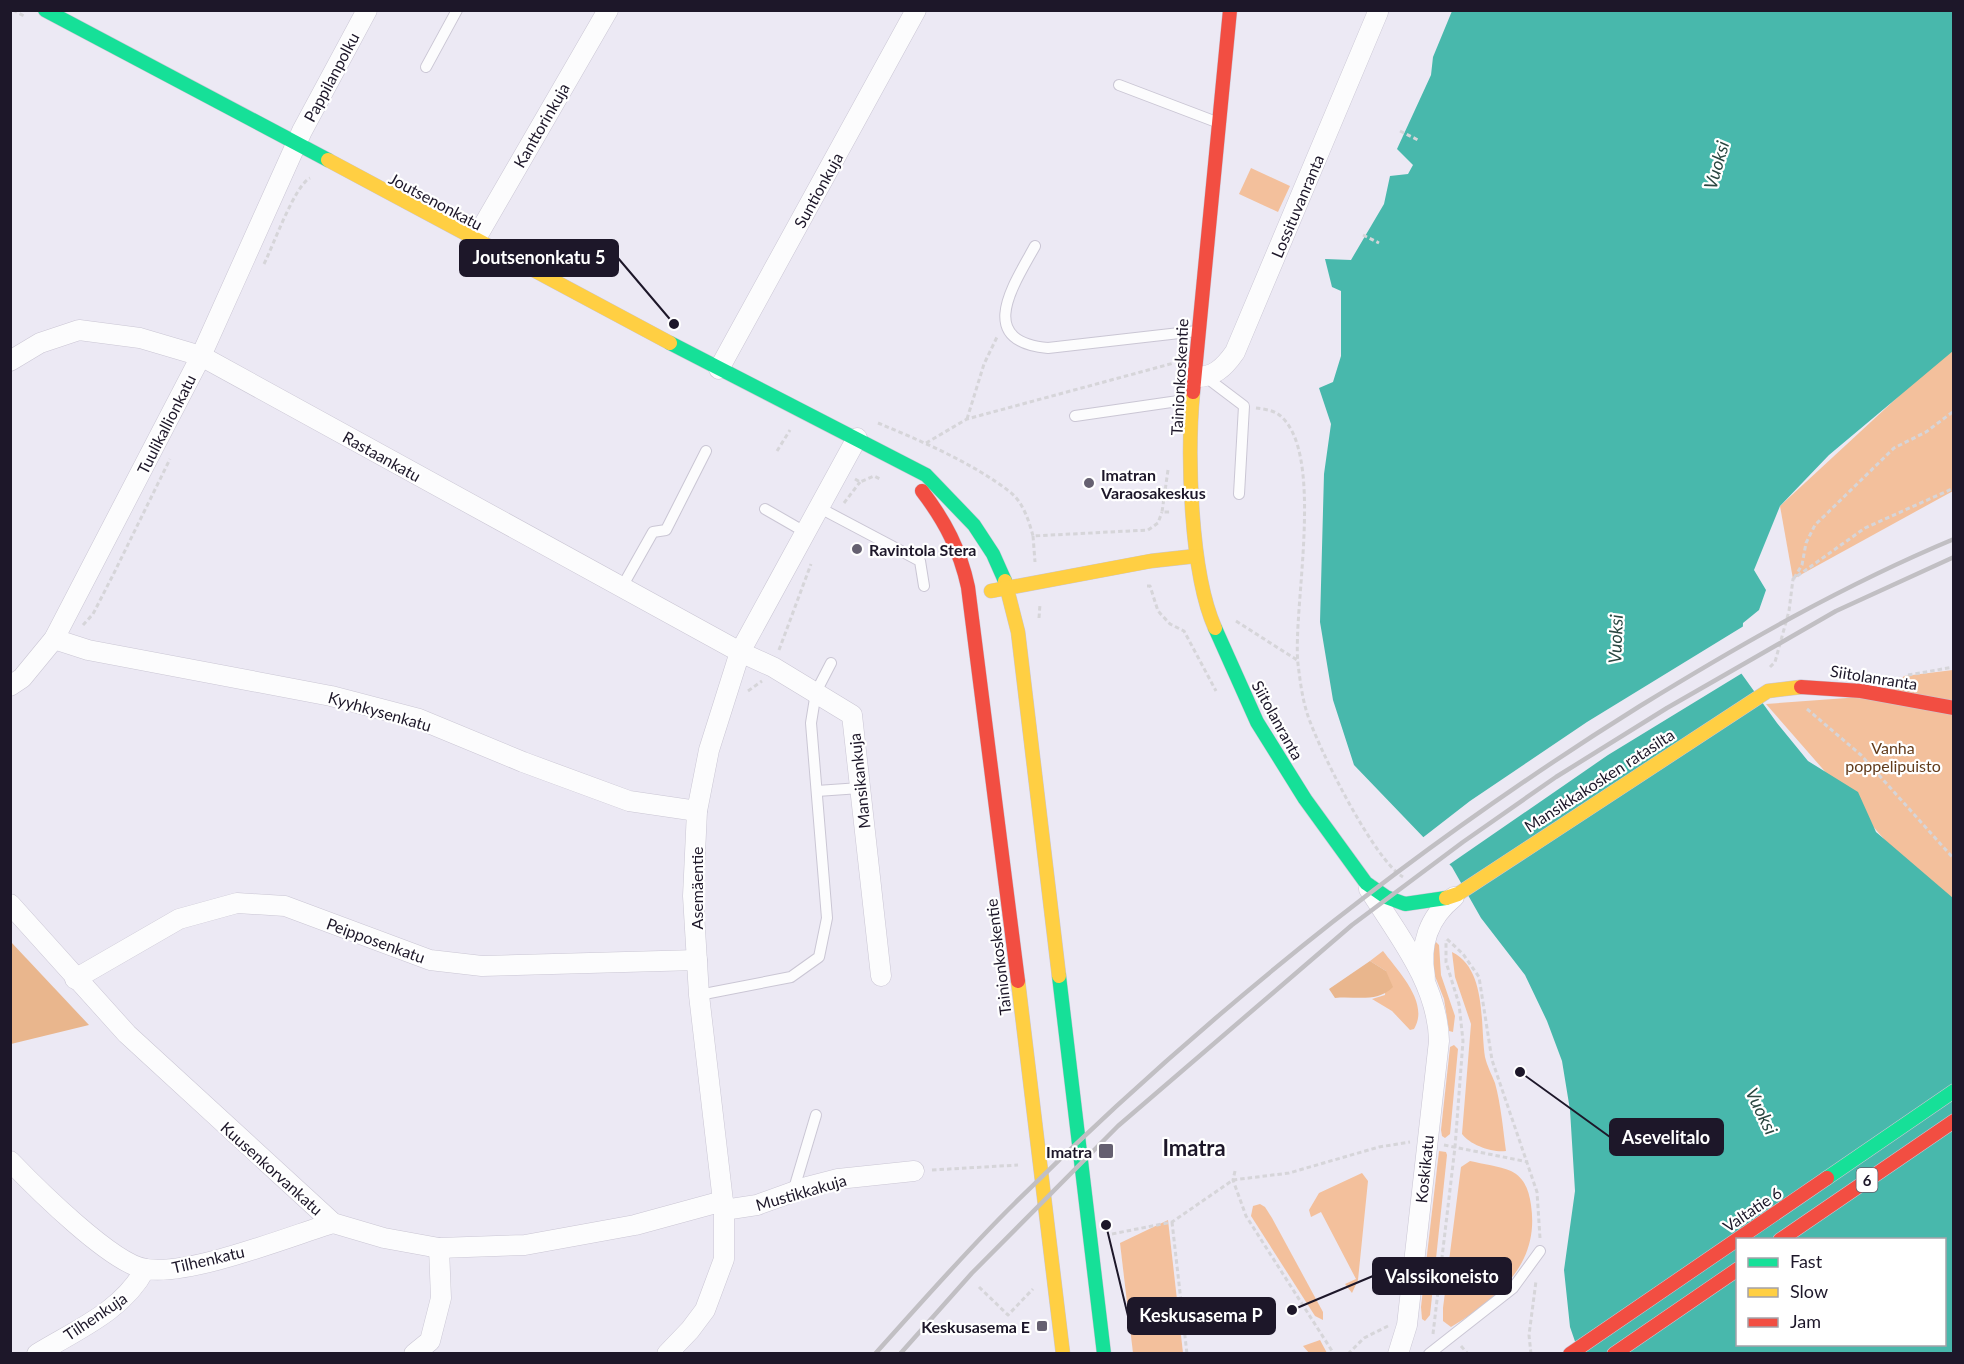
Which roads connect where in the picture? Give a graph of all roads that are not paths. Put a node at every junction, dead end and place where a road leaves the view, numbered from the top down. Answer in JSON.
{"nodes":[{"id":1,"x":367,"y":10,"type":"edge"},
{"id":2,"x":457,"y":10,"type":"edge"},
{"id":3,"x":608,"y":10,"type":"edge"},
{"id":4,"x":916,"y":10,"type":"edge"},
{"id":5,"x":1230,"y":10,"type":"edge"},
{"id":6,"x":1377,"y":12,"type":"edge"},
{"id":7,"x":56,"y":13,"type":"edge"},
{"id":8,"x":426,"y":67,"type":"dead end"},
{"id":9,"x":1119,"y":85,"type":"dead end"},
{"id":10,"x":1219,"y":123,"type":"junction"},
{"id":11,"x":296,"y":145,"type":"junction"},
{"id":12,"x":475,"y":240,"type":"junction"},
{"id":13,"x":1035,"y":246,"type":"dead end"},
{"id":14,"x":1198,"y":331,"type":"junction"},
{"id":15,"x":201,"y":356,"type":"junction"},
{"id":16,"x":10,"y":361,"type":"edge"},
{"id":17,"x":719,"y":369,"type":"junction"},
{"id":18,"x":1200,"y":377,"type":"junction"},
{"id":19,"x":1192,"y":399,"type":"junction"},
{"id":20,"x":1075,"y":416,"type":"dead end"},
{"id":21,"x":857,"y":438,"type":"junction"},
{"id":22,"x":877,"y":448,"type":"junction"},
{"id":23,"x":706,"y":452,"type":"dead end"},
{"id":24,"x":1239,"y":494,"type":"dead end"},
{"id":25,"x":765,"y":509,"type":"dead end"},
{"id":26,"x":826,"y":512,"type":"junction"},
{"id":27,"x":805,"y":532,"type":"junction"},
{"id":28,"x":1196,"y":556,"type":"junction"},
{"id":29,"x":924,"y":586,"type":"dead end"},
{"id":30,"x":622,"y":587,"type":"junction"},
{"id":31,"x":1008,"y":587,"type":"junction"},
{"id":32,"x":969,"y":595,"type":"junction"},
{"id":33,"x":54,"y":639,"type":"junction"},
{"id":34,"x":740,"y":652,"type":"junction"},
{"id":35,"x":831,"y":663,"type":"dead end"},
{"id":36,"x":10,"y":686,"type":"edge"},
{"id":37,"x":816,"y":692,"type":"junction"},
{"id":38,"x":1759,"y":694,"type":"joint"},
{"id":39,"x":1951,"y":707,"type":"edge"},
{"id":40,"x":860,"y":788,"type":"junction"},
{"id":41,"x":817,"y":791,"type":"junction"},
{"id":42,"x":697,"y":811,"type":"junction"},
{"id":43,"x":1366,"y":883,"type":"junction"},
{"id":44,"x":1458,"y":894,"type":"junction"},
{"id":45,"x":10,"y":904,"type":"edge"},
{"id":46,"x":697,"y":960,"type":"junction"},
{"id":47,"x":881,"y":976,"type":"dead end"},
{"id":48,"x":75,"y":979,"type":"junction"},
{"id":49,"x":1427,"y":985,"type":"junction"},
{"id":50,"x":699,"y":995,"type":"junction"},
{"id":51,"x":1953,"y":1091,"type":"edge"},
{"id":52,"x":816,"y":1115,"type":"dead end"},
{"id":53,"x":1953,"y":1121,"type":"edge"},
{"id":54,"x":10,"y":1161,"type":"edge"},
{"id":55,"x":914,"y":1171,"type":"road end"},
{"id":56,"x":793,"y":1192,"type":"junction"},
{"id":57,"x":723,"y":1206,"type":"junction"},
{"id":58,"x":333,"y":1223,"type":"junction"},
{"id":59,"x":1738,"y":1238,"type":"edge"},
{"id":60,"x":1781,"y":1238,"type":"edge"},
{"id":61,"x":1736,"y":1239,"type":"edge"},
{"id":62,"x":439,"y":1248,"type":"junction"},
{"id":63,"x":1540,"y":1251,"type":"road end"},
{"id":64,"x":145,"y":1269,"type":"junction"},
{"id":65,"x":1736,"y":1270,"type":"edge"},
{"id":66,"x":38,"y":1353,"type":"edge"},
{"id":67,"x":414,"y":1353,"type":"edge"},
{"id":68,"x":667,"y":1353,"type":"edge"},
{"id":69,"x":1063,"y":1353,"type":"edge"},
{"id":70,"x":1104,"y":1353,"type":"edge"},
{"id":71,"x":1398,"y":1353,"type":"edge"},
{"id":72,"x":1429,"y":1353,"type":"edge"},
{"id":73,"x":1570,"y":1353,"type":"edge"},
{"id":74,"x":1614,"y":1353,"type":"edge"}],
"edges":[{"from":1,"to":11,"type":"street","name":"Pappilanpolku"},
{"from":2,"to":8,"type":"lane"},
{"from":3,"to":12,"type":"street","name":"Kanttorinkuja"},
{"from":4,"to":17,"type":"street","name":"Suntionkuja"},
{"from":5,"to":10,"type":"main road","name":"Tainionkoskentie"},
{"from":6,"to":18,"type":"street","name":"Lossituvanranta"},
{"from":7,"to":11,"type":"main road","name":"Joutsenonkatu"},
{"from":9,"to":10,"type":"lane"},
{"from":10,"to":14,"type":"main road","name":"Tainionkoskentie"},
{"from":11,"to":12,"type":"main road","name":"Joutsenonkatu"},
{"from":11,"to":15,"type":"street","name":"Tuulikallionkatu"},
{"from":12,"to":17,"type":"main road","name":"Joutsenonkatu"},
{"from":13,"to":14,"type":"lane"},
{"from":14,"to":18,"type":"main road","name":"Tainionkoskentie"},
{"from":15,"to":16,"type":"street","name":"Rastaankatu"},
{"from":15,"to":30,"type":"street","name":"Rastaankatu"},
{"from":15,"to":33,"type":"street","name":"Tuulikallionkatu"},
{"from":17,"to":21,"type":"main road","name":"Joutsenonkatu"},
{"from":18,"to":19,"type":"main road","name":"Tainionkoskentie"},
{"from":18,"to":24,"type":"lane"},
{"from":19,"to":20,"type":"lane"},
{"from":19,"to":28,"type":"main road","name":"Tainionkoskentie"},
{"from":21,"to":22,"type":"main road","name":"Joutsenonkatu"},
{"from":21,"to":26,"type":"street","name":"Asemäentie"},
{"from":22,"to":31,"type":"main road","name":"Joutsenonkatu"},
{"from":22,"to":32,"type":"main road","name":"Joutsenonkatu"},
{"from":23,"to":30,"type":"lane"},
{"from":25,"to":27,"type":"lane"},
{"from":26,"to":27,"type":"street","name":"Asemäentie"},
{"from":26,"to":29,"type":"lane"},
{"from":27,"to":34,"type":"street","name":"Asemäentie"},
{"from":28,"to":31,"type":"main road"},
{"from":28,"to":43,"type":"main road","name":"Siitolanranta"},
{"from":30,"to":34,"type":"street","name":"Rastaankatu"},
{"from":31,"to":32,"type":"main road"},
{"from":31,"to":70,"type":"main road"},
{"from":32,"to":69,"type":"main road","name":"Tainionkoskentie"},
{"from":33,"to":36,"type":"street","name":"Tuulikallionkatu"},
{"from":33,"to":42,"type":"street","name":"Kyyhkysenkatu"},
{"from":34,"to":37,"type":"street","name":"Mansikankuja"},
{"from":34,"to":42,"type":"street","name":"Asemäentie"},
{"from":35,"to":37,"type":"lane"},
{"from":37,"to":40,"type":"street","name":"Mansikankuja"},
{"from":37,"to":41,"type":"lane"},
{"from":38,"to":39,"type":"main road","name":"Siitolanranta"},
{"from":38,"to":44,"type":"main road","name":"Mansikkakosken ratasilta"},
{"from":40,"to":41,"type":"lane"},
{"from":40,"to":47,"type":"street","name":"Mansikankuja"},
{"from":41,"to":50,"type":"lane"},
{"from":42,"to":46,"type":"street","name":"Asemäentie"},
{"from":43,"to":44,"type":"main road","name":"Mansikkakosken ratasilta"},
{"from":43,"to":49,"type":"street","name":"Koskikatu"},
{"from":44,"to":49,"type":"street","name":"Koskikatu"},
{"from":45,"to":48,"type":"street","name":"Kuusenkorvankatu"},
{"from":46,"to":48,"type":"street","name":"Peipposenkatu"},
{"from":46,"to":50,"type":"street","name":"Asemäentie"},
{"from":48,"to":58,"type":"street","name":"Kuusenkorvankatu"},
{"from":49,"to":71,"type":"street","name":"Koskikatu"},
{"from":50,"to":57,"type":"street","name":"Asemäentie"},
{"from":51,"to":59,"type":"main road","name":"Valtatie 6","number":"6"},
{"from":52,"to":56,"type":"lane"},
{"from":53,"to":60,"type":"main road","number":"6"},
{"from":54,"to":64,"type":"street"},
{"from":55,"to":56,"type":"street","name":"Mustikkakuja"},
{"from":56,"to":57,"type":"street","name":"Mustikkakuja"},
{"from":57,"to":62,"type":"street","name":"Kuusenkorvankatu"},
{"from":57,"to":68,"type":"street","name":"Asemäentie"},
{"from":58,"to":62,"type":"street","name":"Kuusenkorvankatu"},
{"from":58,"to":64,"type":"street","name":"Tilhenkatu"},
{"from":61,"to":73,"type":"main road","name":"Valtatie 6","number":"6"},
{"from":62,"to":67,"type":"street"},
{"from":63,"to":72,"type":"lane"},
{"from":64,"to":66,"type":"street","name":"Tilhenkuja"},
{"from":65,"to":74,"type":"main road"}]}
